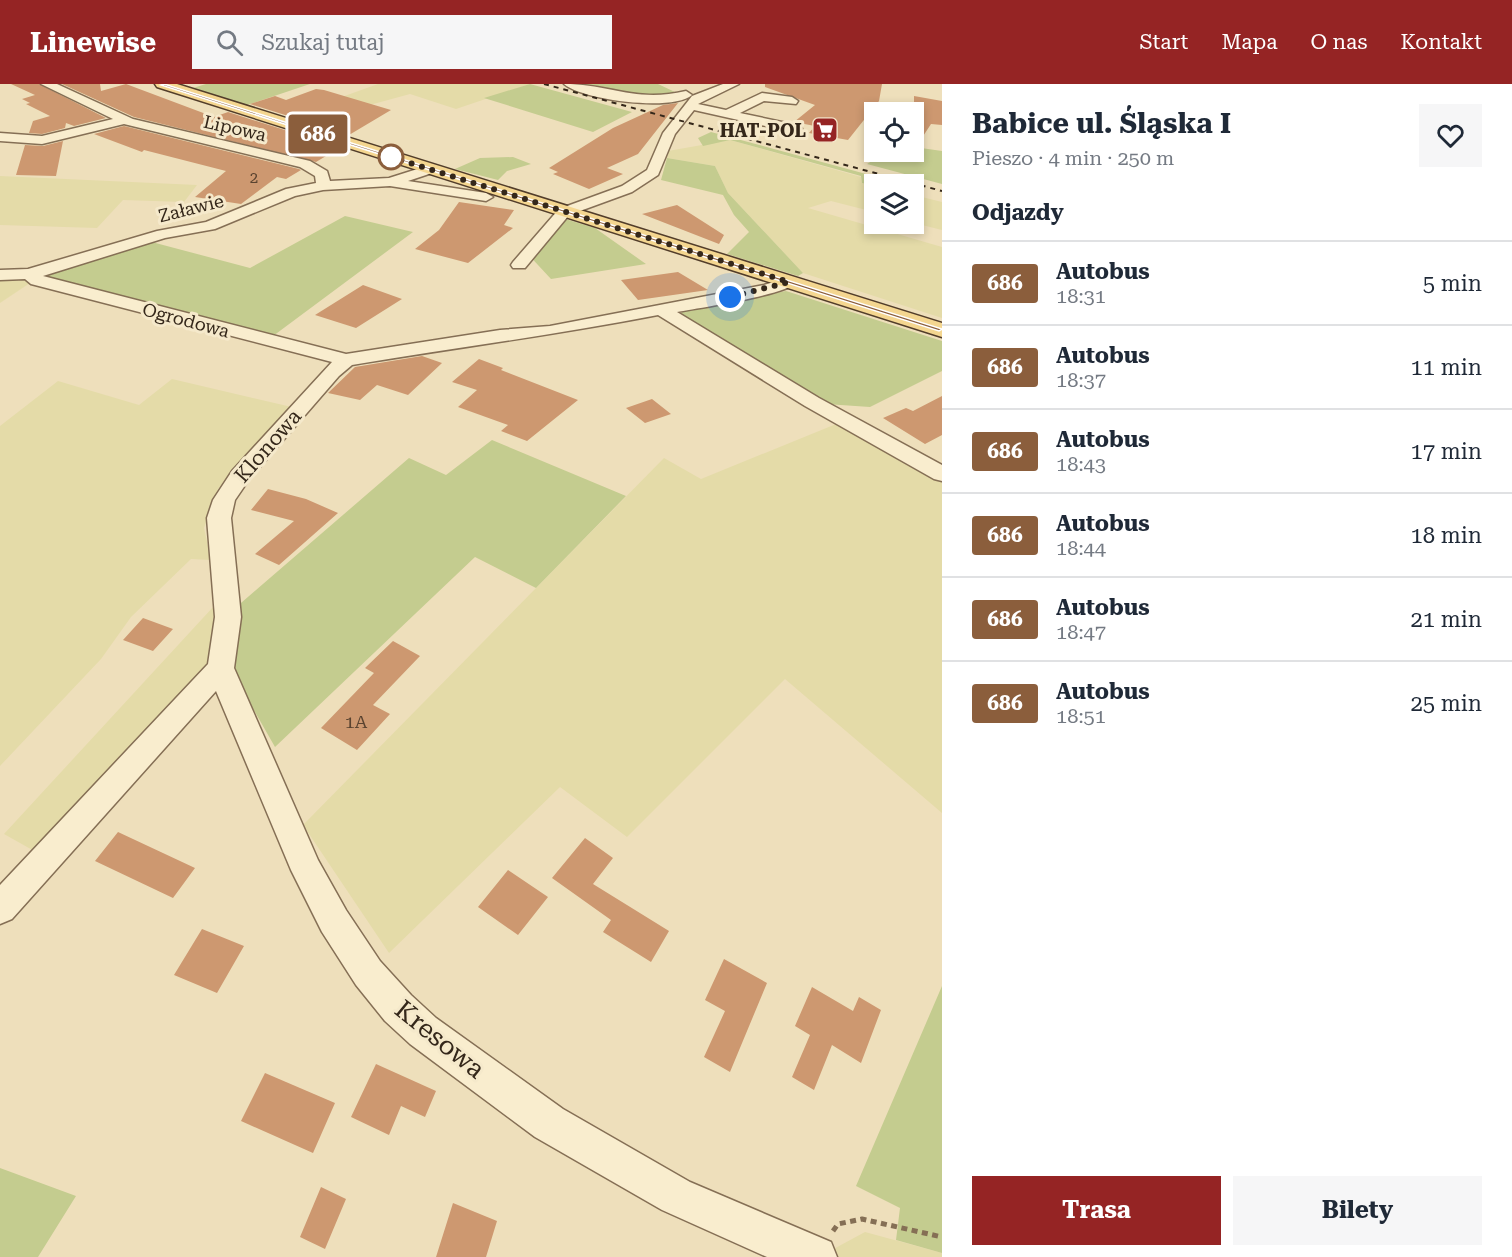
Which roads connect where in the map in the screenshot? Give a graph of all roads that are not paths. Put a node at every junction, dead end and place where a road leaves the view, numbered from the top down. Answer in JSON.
{"nodes":[{"id":1,"x":47,"y":84,"type":"edge"},
{"id":2,"x":162,"y":84,"type":"edge"},
{"id":3,"x":570,"y":84,"type":"edge"},
{"id":4,"x":666,"y":84,"type":"edge"},
{"id":5,"x":733,"y":84,"type":"edge"},
{"id":6,"x":691,"y":100,"type":"junction"},
{"id":7,"x":792,"y":101,"type":"dead end"},
{"id":8,"x":728,"y":114,"type":"junction"},
{"id":9,"x":126,"y":120,"type":"junction"},
{"id":10,"x":796,"y":129,"type":"dead end"},
{"id":11,"x":0,"y":137,"type":"edge"},
{"id":12,"x":430,"y":169,"type":"junction"},
{"id":13,"x":390,"y":182,"type":"junction"},
{"id":14,"x":323,"y":186,"type":"junction"},
{"id":15,"x":486,"y":197,"type":"dead end"},
{"id":16,"x":564,"y":212,"type":"junction"},
{"id":17,"x":519,"y":265,"type":"dead end"},
{"id":18,"x":29,"y":274,"type":"junction"},
{"id":19,"x":0,"y":275,"type":"edge"},
{"id":20,"x":789,"y":282,"type":"junction"},
{"id":21,"x":663,"y":311,"type":"junction"},
{"id":22,"x":942,"y":330,"type":"edge"},
{"id":23,"x":346,"y":360,"type":"junction"},
{"id":24,"x":942,"y":474,"type":"edge"},
{"id":25,"x":221,"y":668,"type":"junction"},
{"id":26,"x":0,"y":908,"type":"edge"},
{"id":27,"x":816,"y":1257,"type":"edge"}],
"edges":[{"from":1,"to":9,"type":"street","name":"Lipowa"},
{"from":2,"to":12,"type":"main road"},
{"from":3,"to":6,"type":"street"},
{"from":4,"to":6,"type":"street"},
{"from":5,"to":6,"type":"street"},
{"from":6,"to":8,"type":"street"},
{"from":6,"to":16,"type":"street"},
{"from":7,"to":8,"type":"street"},
{"from":8,"to":10,"type":"street"},
{"from":9,"to":11,"type":"street","name":"Lipowa"},
{"from":9,"to":14,"type":"street","name":"Lipowa"},
{"from":12,"to":13,"type":"street","name":"Załawie"},
{"from":12,"to":16,"type":"main road"},
{"from":13,"to":14,"type":"street","name":"Załawie"},
{"from":13,"to":15,"type":"street","name":"Załawie"},
{"from":14,"to":18,"type":"street","name":"Załawie"},
{"from":16,"to":17,"type":"street"},
{"from":16,"to":20,"type":"main road"},
{"from":18,"to":19,"type":"street","name":"Załawie"},
{"from":18,"to":23,"type":"street","name":"Ogrodowa"},
{"from":20,"to":21,"type":"street"},
{"from":20,"to":22,"type":"main road"},
{"from":21,"to":23,"type":"street"},
{"from":21,"to":24,"type":"street"},
{"from":23,"to":25,"type":"street","name":"Klonowa"},
{"from":25,"to":26,"type":"street"},
{"from":25,"to":27,"type":"street","name":"Kresowa"}]}
